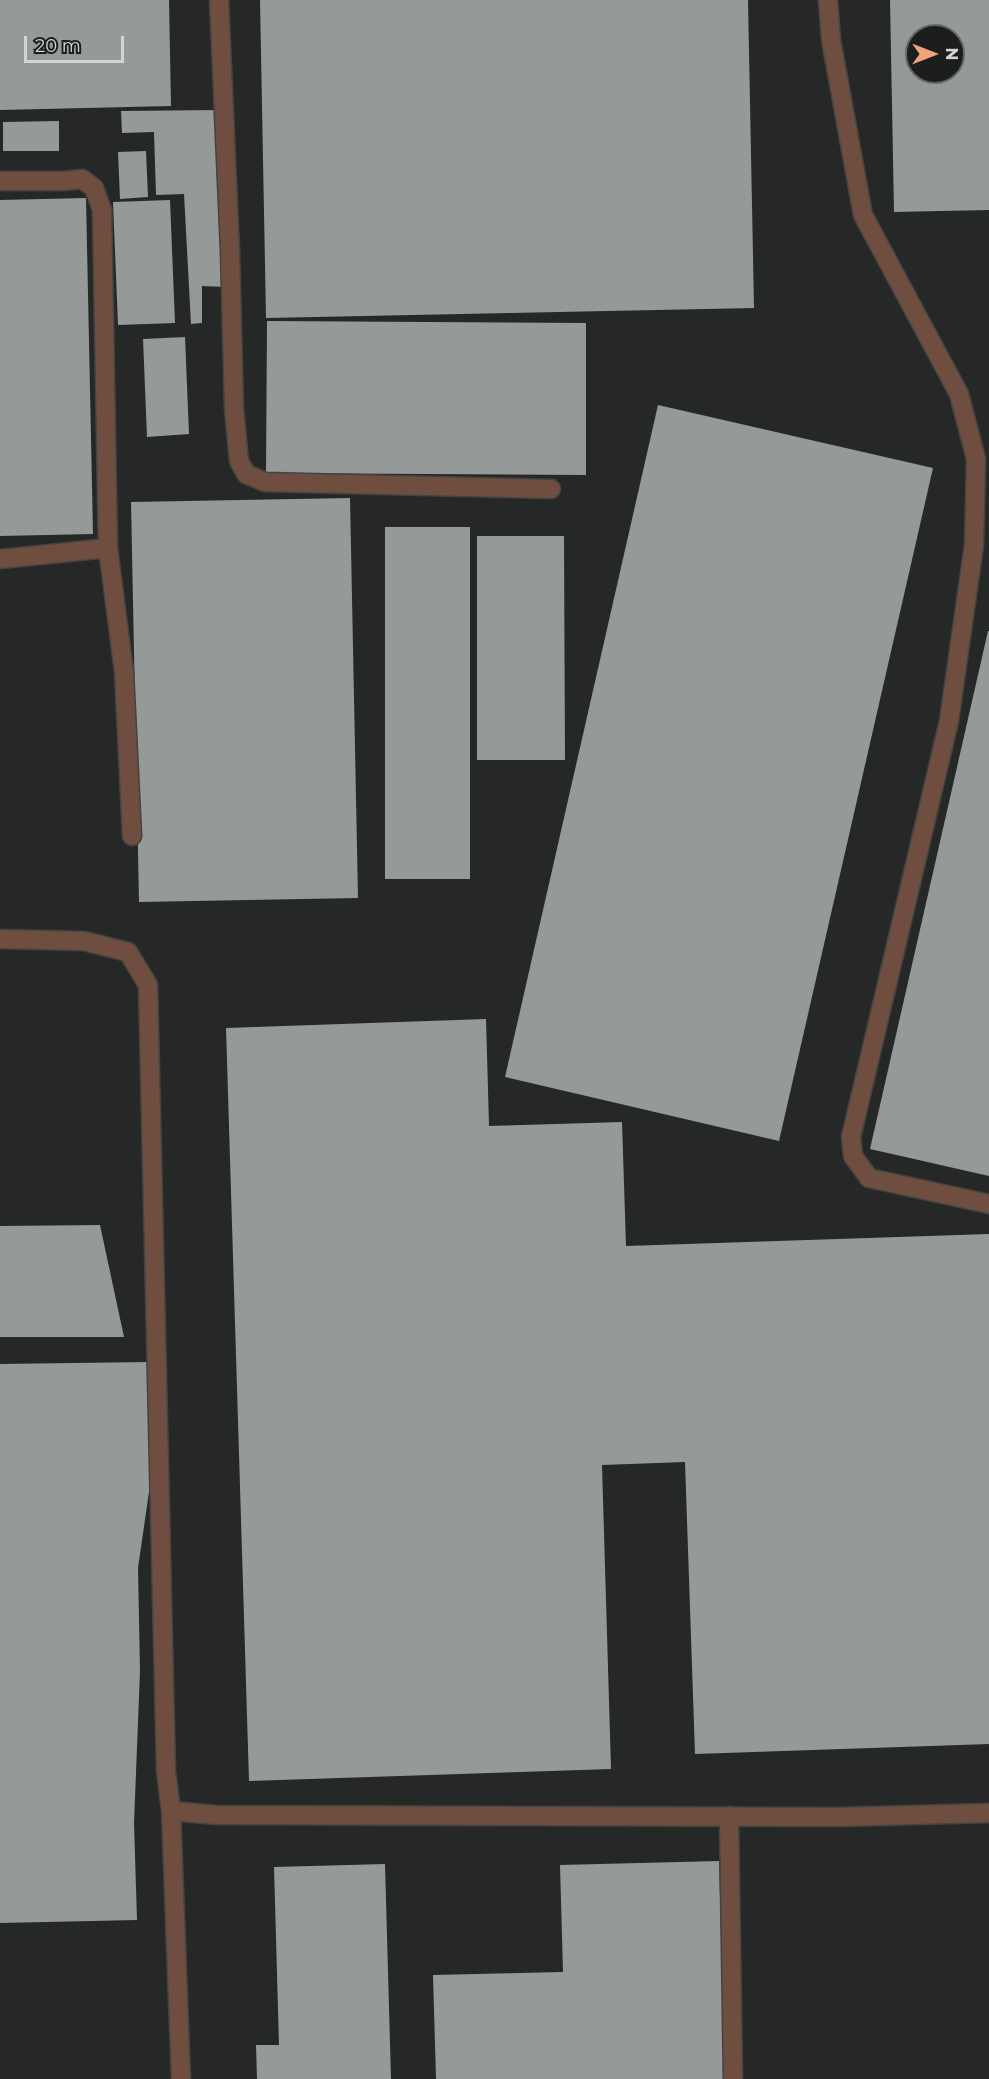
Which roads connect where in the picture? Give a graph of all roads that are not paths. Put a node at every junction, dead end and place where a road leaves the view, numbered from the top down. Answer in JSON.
{"nodes":[{"id":1,"x":219,"y":0,"type":"edge"},
{"id":2,"x":828,"y":0,"type":"edge"},
{"id":3,"x":0,"y":181,"type":"edge"},
{"id":4,"x":551,"y":489,"type":"dead end"},
{"id":5,"x":108,"y":548,"type":"junction"},
{"id":6,"x":0,"y":559,"type":"edge"},
{"id":7,"x":132,"y":836,"type":"dead end"},
{"id":8,"x":0,"y":939,"type":"edge"},
{"id":9,"x":989,"y":1204,"type":"edge"},
{"id":10,"x":171,"y":1811,"type":"junction"},
{"id":11,"x":989,"y":1813,"type":"edge"},
{"id":12,"x":729,"y":1816,"type":"junction"},
{"id":13,"x":181,"y":2079,"type":"edge"},
{"id":14,"x":733,"y":2079,"type":"edge"}],
"edges":[{"from":1,"to":4,"type":"lane"},
{"from":2,"to":9,"type":"lane"},
{"from":3,"to":5,"type":"lane"},
{"from":5,"to":6,"type":"lane"},
{"from":5,"to":7,"type":"lane"},
{"from":8,"to":10,"type":"lane"},
{"from":10,"to":12,"type":"lane"},
{"from":10,"to":13,"type":"lane"},
{"from":11,"to":12,"type":"lane"},
{"from":12,"to":14,"type":"lane"}]}
